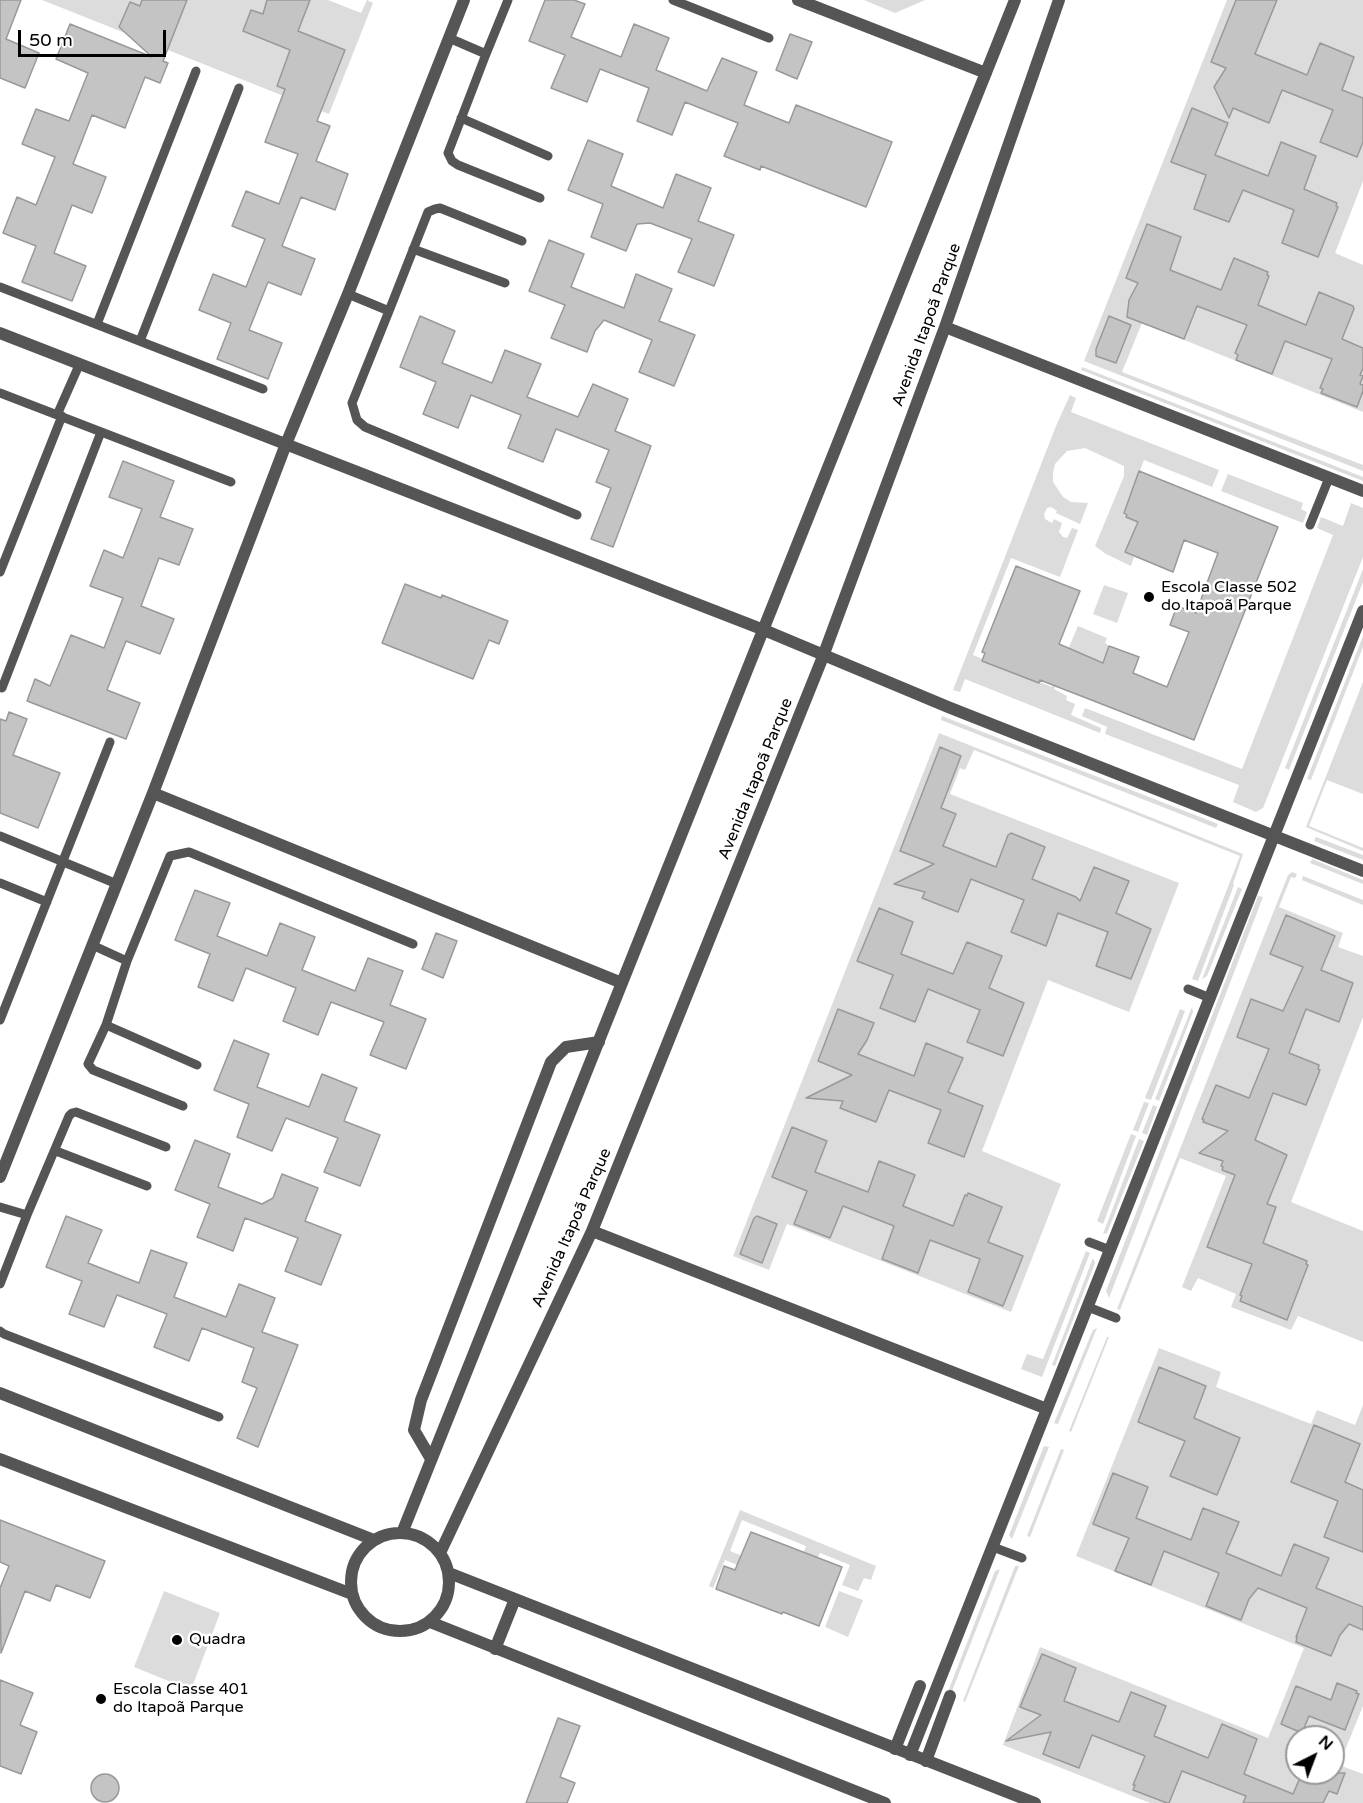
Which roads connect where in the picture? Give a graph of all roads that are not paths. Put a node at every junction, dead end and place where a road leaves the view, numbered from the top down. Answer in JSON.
{"nodes":[{"id":1,"x":464,"y":0,"type":"edge"},
{"id":2,"x":508,"y":0,"type":"edge"},
{"id":3,"x":673,"y":0,"type":"edge"},
{"id":4,"x":798,"y":0,"type":"edge"},
{"id":5,"x":1014,"y":0,"type":"edge"},
{"id":6,"x":1059,"y":0,"type":"edge"},
{"id":7,"x":449,"y":38,"type":"junction"},
{"id":8,"x":769,"y":38,"type":"dead end"},
{"id":9,"x":486,"y":54,"type":"junction"},
{"id":10,"x":196,"y":71,"type":"dead end"},
{"id":11,"x":986,"y":73,"type":"junction"},
{"id":12,"x":239,"y":88,"type":"dead end"},
{"id":13,"x":461,"y":118,"type":"junction"},
{"id":14,"x":548,"y":156,"type":"dead end"},
{"id":15,"x":540,"y":198,"type":"dead end"},
{"id":16,"x":522,"y":241,"type":"dead end"},
{"id":17,"x":413,"y":249,"type":"junction"},
{"id":18,"x":505,"y":283,"type":"dead end"},
{"id":19,"x":0,"y":287,"type":"edge"},
{"id":20,"x":348,"y":294,"type":"junction"},
{"id":21,"x":389,"y":311,"type":"junction"},
{"id":22,"x":97,"y":324,"type":"junction"},
{"id":23,"x":945,"y":327,"type":"junction"},
{"id":24,"x":0,"y":333,"type":"edge"},
{"id":25,"x":140,"y":341,"type":"junction"},
{"id":26,"x":80,"y":363,"type":"junction"},
{"id":27,"x":263,"y":389,"type":"dead end"},
{"id":28,"x":0,"y":393,"type":"edge"},
{"id":29,"x":59,"y":416,"type":"junction"},
{"id":30,"x":101,"y":432,"type":"junction"},
{"id":31,"x":286,"y":444,"type":"junction"},
{"id":32,"x":1329,"y":478,"type":"junction"},
{"id":33,"x":231,"y":482,"type":"dead end"},
{"id":34,"x":1363,"y":491,"type":"edge"},
{"id":35,"x":577,"y":515,"type":"dead end"},
{"id":36,"x":1310,"y":525,"type":"dead end"},
{"id":37,"x":0,"y":572,"type":"edge"},
{"id":38,"x":1363,"y":611,"type":"edge"},
{"id":39,"x":764,"y":630,"type":"junction"},
{"id":40,"x":824,"y":654,"type":"junction"},
{"id":41,"x":2,"y":688,"type":"dead end"},
{"id":42,"x":110,"y":742,"type":"dead end"},
{"id":43,"x":153,"y":793,"type":"junction"},
{"id":44,"x":0,"y":836,"type":"edge"},
{"id":45,"x":1274,"y":836,"type":"junction"},
{"id":46,"x":63,"y":861,"type":"junction"},
{"id":47,"x":1363,"y":871,"type":"edge"},
{"id":48,"x":0,"y":883,"type":"edge"},
{"id":49,"x":117,"y":884,"type":"junction"},
{"id":50,"x":47,"y":902,"type":"junction"},
{"id":51,"x":413,"y":944,"type":"dead end"},
{"id":52,"x":92,"y":945,"type":"junction"},
{"id":53,"x":127,"y":961,"type":"junction"},
{"id":54,"x":622,"y":983,"type":"junction"},
{"id":55,"x":1188,"y":989,"type":"dead end"},
{"id":56,"x":1210,"y":998,"type":"junction"},
{"id":57,"x":0,"y":1020,"type":"edge"},
{"id":58,"x":106,"y":1025,"type":"junction"},
{"id":59,"x":599,"y":1042,"type":"junction"},
{"id":60,"x":197,"y":1065,"type":"dead end"},
{"id":61,"x":183,"y":1106,"type":"dead end"},
{"id":62,"x":166,"y":1147,"type":"dead end"},
{"id":63,"x":56,"y":1151,"type":"junction"},
{"id":64,"x":0,"y":1177,"type":"edge"},
{"id":65,"x":147,"y":1186,"type":"dead end"},
{"id":66,"x":0,"y":1207,"type":"edge"},
{"id":67,"x":27,"y":1215,"type":"junction"},
{"id":68,"x":592,"y":1231,"type":"junction"},
{"id":69,"x":1089,"y":1242,"type":"dead end"},
{"id":70,"x":1110,"y":1250,"type":"junction"},
{"id":71,"x":0,"y":1284,"type":"edge"},
{"id":72,"x":1088,"y":1307,"type":"junction"},
{"id":73,"x":1116,"y":1317,"type":"dead end"},
{"id":74,"x":0,"y":1331,"type":"edge"},
{"id":75,"x":0,"y":1393,"type":"edge"},
{"id":76,"x":1047,"y":1409,"type":"junction"},
{"id":77,"x":219,"y":1417,"type":"dead end"},
{"id":78,"x":0,"y":1459,"type":"edge"},
{"id":79,"x":432,"y":1459,"type":"junction"},
{"id":80,"x":402,"y":1533,"type":"junction"},
{"id":81,"x":374,"y":1540,"type":"junction"},
{"id":82,"x":993,"y":1547,"type":"junction"},
{"id":83,"x":440,"y":1553,"type":"junction"},
{"id":84,"x":1022,"y":1558,"type":"dead end"},
{"id":85,"x":449,"y":1573,"type":"junction"},
{"id":86,"x":352,"y":1594,"type":"junction"},
{"id":87,"x":515,"y":1599,"type":"junction"},
{"id":88,"x":430,"y":1622,"type":"junction"},
{"id":89,"x":495,"y":1649,"type":"junction"},
{"id":90,"x":920,"y":1686,"type":"dead end"},
{"id":91,"x":950,"y":1696,"type":"dead end"},
{"id":92,"x":895,"y":1749,"type":"junction"},
{"id":93,"x":910,"y":1755,"type":"junction"},
{"id":94,"x":926,"y":1761,"type":"junction"},
{"id":95,"x":885,"y":1803,"type":"edge"},
{"id":96,"x":1035,"y":1803,"type":"edge"}],
"edges":[{"from":1,"to":7,"type":"street"},
{"from":2,"to":9,"type":"lane"},
{"from":3,"to":8,"type":"lane"},
{"from":4,"to":11,"type":"street"},
{"from":5,"to":11,"type":"street"},
{"from":6,"to":23,"type":"street","name":"Avenida Itapoã Parque"},
{"from":7,"to":9,"type":"lane"},
{"from":7,"to":20,"type":"street"},
{"from":9,"to":13,"type":"lane"},
{"from":10,"to":22,"type":"lane"},
{"from":11,"to":39,"type":"street"},
{"from":12,"to":25,"type":"lane"},
{"from":13,"to":14,"type":"lane"},
{"from":13,"to":15,"type":"lane"},
{"from":16,"to":17,"type":"lane"},
{"from":17,"to":18,"type":"lane"},
{"from":17,"to":21,"type":"lane"},
{"from":19,"to":22,"type":"lane"},
{"from":20,"to":21,"type":"lane"},
{"from":20,"to":31,"type":"street"},
{"from":21,"to":35,"type":"lane"},
{"from":22,"to":25,"type":"lane"},
{"from":23,"to":32,"type":"street"},
{"from":23,"to":40,"type":"street","name":"Avenida Itapoã Parque"},
{"from":24,"to":26,"type":"street"},
{"from":25,"to":27,"type":"lane"},
{"from":26,"to":29,"type":"lane"},
{"from":26,"to":31,"type":"street"},
{"from":28,"to":29,"type":"lane"},
{"from":29,"to":30,"type":"lane"},
{"from":29,"to":37,"type":"lane"},
{"from":30,"to":33,"type":"lane"},
{"from":30,"to":41,"type":"lane"},
{"from":31,"to":39,"type":"street"},
{"from":31,"to":43,"type":"street"},
{"from":32,"to":34,"type":"street"},
{"from":32,"to":36,"type":"lane"},
{"from":38,"to":45,"type":"street"},
{"from":39,"to":40,"type":"street"},
{"from":39,"to":54,"type":"street"},
{"from":40,"to":45,"type":"street"},
{"from":40,"to":68,"type":"street","name":"Avenida Itapoã Parque"},
{"from":42,"to":46,"type":"lane"},
{"from":43,"to":49,"type":"street"},
{"from":43,"to":54,"type":"street"},
{"from":44,"to":46,"type":"lane"},
{"from":45,"to":47,"type":"street"},
{"from":45,"to":56,"type":"street"},
{"from":46,"to":49,"type":"lane"},
{"from":46,"to":50,"type":"lane"},
{"from":48,"to":50,"type":"lane"},
{"from":49,"to":52,"type":"street"},
{"from":50,"to":57,"type":"lane"},
{"from":51,"to":53,"type":"lane"},
{"from":52,"to":53,"type":"lane"},
{"from":52,"to":64,"type":"street"},
{"from":53,"to":58,"type":"lane"},
{"from":54,"to":59,"type":"street"},
{"from":55,"to":56,"type":"lane"},
{"from":56,"to":70,"type":"street"},
{"from":58,"to":60,"type":"lane"},
{"from":58,"to":61,"type":"lane"},
{"from":59,"to":79,"type":"street"},
{"from":59,"to":79,"type":"street"},
{"from":62,"to":63,"type":"lane"},
{"from":63,"to":65,"type":"lane"},
{"from":63,"to":67,"type":"lane"},
{"from":66,"to":67,"type":"lane"},
{"from":67,"to":71,"type":"lane"},
{"from":68,"to":76,"type":"street"},
{"from":68,"to":83,"type":"street","name":"Avenida Itapoã Parque"},
{"from":69,"to":70,"type":"lane"},
{"from":70,"to":72,"type":"street"},
{"from":72,"to":73,"type":"lane"},
{"from":72,"to":76,"type":"street"},
{"from":74,"to":77,"type":"lane"},
{"from":75,"to":81,"type":"street"},
{"from":76,"to":82,"type":"street"},
{"from":78,"to":86,"type":"street"},
{"from":79,"to":80,"type":"street"},
{"from":80,"to":81,"type":"street"},
{"from":80,"to":83,"type":"street"},
{"from":81,"to":86,"type":"street"},
{"from":82,"to":84,"type":"lane"},
{"from":82,"to":93,"type":"street"},
{"from":83,"to":85,"type":"street"},
{"from":85,"to":87,"type":"street"},
{"from":85,"to":88,"type":"street"},
{"from":86,"to":88,"type":"street"},
{"from":87,"to":89,"type":"street"},
{"from":87,"to":92,"type":"street"},
{"from":88,"to":89,"type":"street"},
{"from":89,"to":95,"type":"street"},
{"from":90,"to":92,"type":"street"},
{"from":91,"to":94,"type":"street"},
{"from":92,"to":93,"type":"street"},
{"from":93,"to":94,"type":"street"},
{"from":94,"to":96,"type":"street"}]}
